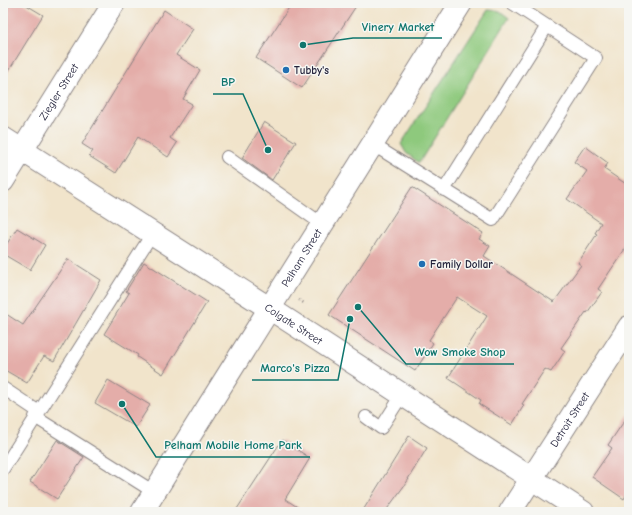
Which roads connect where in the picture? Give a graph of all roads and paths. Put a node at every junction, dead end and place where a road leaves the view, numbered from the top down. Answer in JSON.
{"nodes":[{"id":1,"x":114,"y":3,"type":"edge"},
{"id":2,"x":512,"y":3,"type":"edge"},
{"id":3,"x":456,"y":5,"type":"edge"},
{"id":4,"x":547,"y":26,"type":"junction"},
{"id":5,"x":3,"y":138,"type":"edge"},
{"id":6,"x":372,"y":144,"type":"junction"},
{"id":7,"x":22,"y":151,"type":"junction"},
{"id":8,"x":227,"y":157,"type":"dead end"},
{"id":9,"x":3,"y":181,"type":"edge"},
{"id":10,"x":444,"y":190,"type":"junction"},
{"id":11,"x":322,"y":224,"type":"junction"},
{"id":12,"x":152,"y":234,"type":"junction"},
{"id":13,"x":269,"y":308,"type":"junction"},
{"id":14,"x":629,"y":327,"type":"edge"},
{"id":15,"x":3,"y":388,"type":"edge"},
{"id":16,"x":402,"y":395,"type":"junction"},
{"id":17,"x":37,"y":415,"type":"junction"},
{"id":18,"x":366,"y":417,"type":"dead end"},
{"id":19,"x":3,"y":469,"type":"edge"},
{"id":20,"x":531,"y":478,"type":"junction"},
{"id":21,"x":154,"y":492,"type":"junction"},
{"id":22,"x":142,"y":512,"type":"edge"},
{"id":23,"x":510,"y":512,"type":"edge"},
{"id":24,"x":583,"y":512,"type":"edge"}],
"edges":[{"from":1,"to":7,"type":"street","name":"Ziegler Street"},
{"from":2,"to":4,"type":"lane"},
{"from":3,"to":6,"type":"street","name":"Pelham Street"},
{"from":4,"to":10,"type":"lane"},
{"from":4,"to":10,"type":"lane"},
{"from":5,"to":7,"type":"street","name":"Colgate Street"},
{"from":6,"to":10,"type":"lane"},
{"from":6,"to":11,"type":"street","name":"Pelham Street"},
{"from":7,"to":9,"type":"street","name":"Ziegler Street"},
{"from":7,"to":12,"type":"street","name":"Colgate Street"},
{"from":8,"to":11,"type":"lane"},
{"from":11,"to":13,"type":"street","name":"Pelham Street"},
{"from":12,"to":13,"type":"street","name":"Colgate Street"},
{"from":12,"to":17,"type":"lane"},
{"from":13,"to":16,"type":"street","name":"Colgate Street"},
{"from":13,"to":21,"type":"street","name":"Pelham Street"},
{"from":14,"to":20,"type":"street","name":"Detroit Street"},
{"from":15,"to":17,"type":"lane"},
{"from":16,"to":18,"type":"lane"},
{"from":16,"to":20,"type":"street","name":"Colgate Street"},
{"from":17,"to":19,"type":"lane"},
{"from":17,"to":21,"type":"lane"},
{"from":20,"to":23,"type":"street","name":"Detroit Street"},
{"from":20,"to":24,"type":"street","name":"Colgate Street"},
{"from":21,"to":22,"type":"street","name":"Pelham Street"}]}
